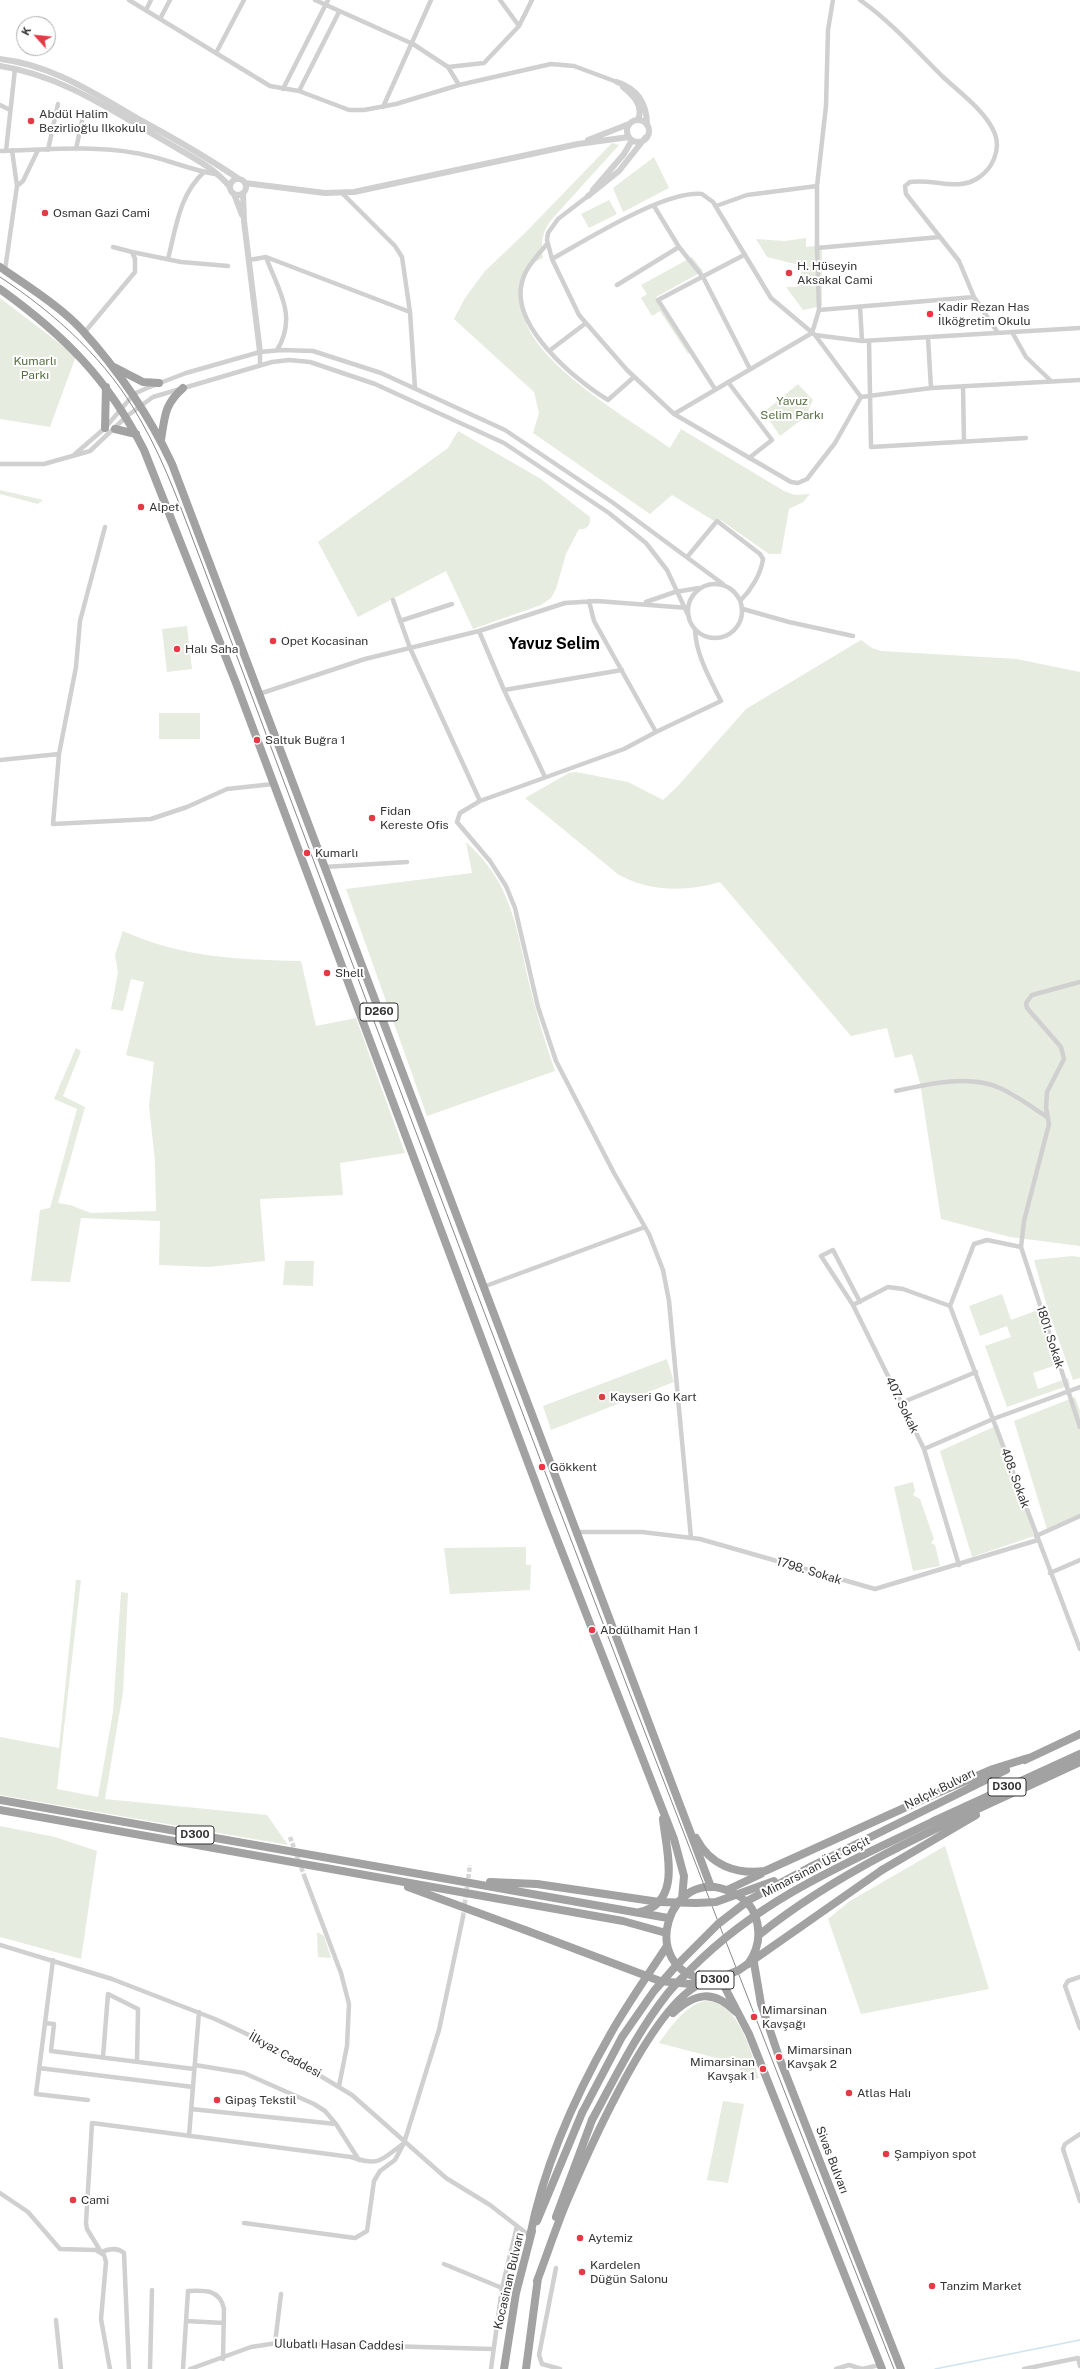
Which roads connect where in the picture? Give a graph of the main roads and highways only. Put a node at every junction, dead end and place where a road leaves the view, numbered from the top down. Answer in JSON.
{"nodes":[{"id":1,"x":2,"y":269,"type":"edge"},
{"id":2,"x":0,"y":289,"type":"edge"},
{"id":3,"x":110,"y":365,"type":"junction"},
{"id":4,"x":159,"y":383,"type":"road end"},
{"id":5,"x":106,"y":387,"type":"junction"},
{"id":6,"x":183,"y":388,"type":"road end"},
{"id":7,"x":105,"y":428,"type":"road end"},
{"id":8,"x":115,"y":429,"type":"road end"},
{"id":9,"x":136,"y":434,"type":"junction"},
{"id":10,"x":161,"y":441,"type":"junction"},
{"id":11,"x":1080,"y":1734,"type":"edge"},
{"id":12,"x":1080,"y":1754,"type":"edge"},
{"id":13,"x":1028,"y":1758,"type":"junction"},
{"id":14,"x":1080,"y":1762,"type":"edge"},
{"id":15,"x":1021,"y":1788,"type":"junction"},
{"id":16,"x":0,"y":1800,"type":"edge"},
{"id":17,"x":681,"y":1808,"type":"junction"},
{"id":18,"x":0,"y":1810,"type":"edge"},
{"id":19,"x":662,"y":1810,"type":"junction"},
{"id":20,"x":812,"y":1866,"type":"junction"},
{"id":21,"x":769,"y":1870,"type":"junction"},
{"id":22,"x":388,"y":1880,"type":"junction"},
{"id":23,"x":460,"y":1881,"type":"junction"},
{"id":24,"x":711,"y":1887,"type":"junction"},
{"id":25,"x":727,"y":1890,"type":"junction"},
{"id":26,"x":682,"y":1899,"type":"junction"},
{"id":27,"x":638,"y":1913,"type":"junction"},
{"id":28,"x":668,"y":1918,"type":"junction"},
{"id":29,"x":666,"y":1933,"type":"junction"},
{"id":30,"x":759,"y":1935,"type":"junction"},
{"id":31,"x":667,"y":1946,"type":"junction"},
{"id":32,"x":753,"y":1957,"type":"junction"},
{"id":33,"x":721,"y":1980,"type":"junction"},
{"id":34,"x":711,"y":1981,"type":"junction"},
{"id":35,"x":743,"y":2019,"type":"junction"},
{"id":36,"x":656,"y":2028,"type":"junction"},
{"id":37,"x":582,"y":2113,"type":"joint"},
{"id":38,"x":530,"y":2236,"type":"junction"},
{"id":39,"x":537,"y":2281,"type":"junction"},
{"id":40,"x":881,"y":2367,"type":"edge"},
{"id":41,"x":504,"y":2369,"type":"edge"},
{"id":42,"x":526,"y":2369,"type":"edge"},
{"id":43,"x":901,"y":2369,"type":"edge"}],
"edges":[{"from":1,"to":3,"type":"highway","number":"D260"},
{"from":2,"to":5,"type":"highway","number":"D260"},
{"from":3,"to":4,"type":"highway"},
{"from":3,"to":10,"type":"highway","number":"D260"},
{"from":5,"to":7,"type":"highway"},
{"from":5,"to":9,"type":"highway","number":"D260"},
{"from":6,"to":10,"type":"highway"},
{"from":8,"to":9,"type":"highway"},
{"from":9,"to":19,"type":"highway","number":"D260"},
{"from":10,"to":17,"type":"highway","number":"D260"},
{"from":11,"to":13,"type":"highway","name":"Nalçık Bulvarı","number":"D300"},
{"from":12,"to":39,"type":"highway","name":"Mimarsinan Üst Geçit","number":"D300","bridge":true},
{"from":13,"to":20,"type":"highway","name":"Nalçık Bulvarı","number":"D300"},
{"from":13,"to":21,"type":"highway"},
{"from":14,"to":15,"type":"highway"},
{"from":15,"to":22,"type":"highway","number":"D300","bridge":true},
{"from":15,"to":30,"type":"highway"},
{"from":16,"to":23,"type":"highway","number":"D300"},
{"from":17,"to":21,"type":"highway"},
{"from":17,"to":24,"type":"highway"},
{"from":18,"to":22,"type":"highway","number":"D300"},
{"from":19,"to":26,"type":"highway"},
{"from":19,"to":27,"type":"highway"},
{"from":20,"to":23,"type":"highway","number":"D300","bridge":true},
{"from":20,"to":37,"type":"highway","name":"Mimarsinan Üst Geçit","bridge":true},
{"from":21,"to":25,"type":"highway"},
{"from":22,"to":29,"type":"highway","number":"D300"},
{"from":23,"to":27,"type":"highway","number":"D300"},
{"from":24,"to":25,"type":"highway"},
{"from":24,"to":26,"type":"highway"},
{"from":25,"to":30,"type":"highway"},
{"from":26,"to":28,"type":"highway"},
{"from":27,"to":28,"type":"highway","number":"D300"},
{"from":28,"to":29,"type":"highway"},
{"from":29,"to":31,"type":"highway"},
{"from":30,"to":32,"type":"highway"},
{"from":31,"to":34,"type":"highway"},
{"from":31,"to":38,"type":"highway"},
{"from":32,"to":33,"type":"highway"},
{"from":32,"to":43,"type":"highway","name":"Sivas Bulvarı"},
{"from":33,"to":34,"type":"highway"},
{"from":33,"to":35,"type":"highway"},
{"from":34,"to":36,"type":"highway"},
{"from":35,"to":36,"type":"highway"},
{"from":35,"to":40,"type":"highway"},
{"from":36,"to":39,"type":"highway"},
{"from":37,"to":38,"type":"highway","name":"Kocasinan Bulvarı"},
{"from":38,"to":41,"type":"highway","name":"Kocasinan Bulvarı"},
{"from":39,"to":42,"type":"highway"}]}
